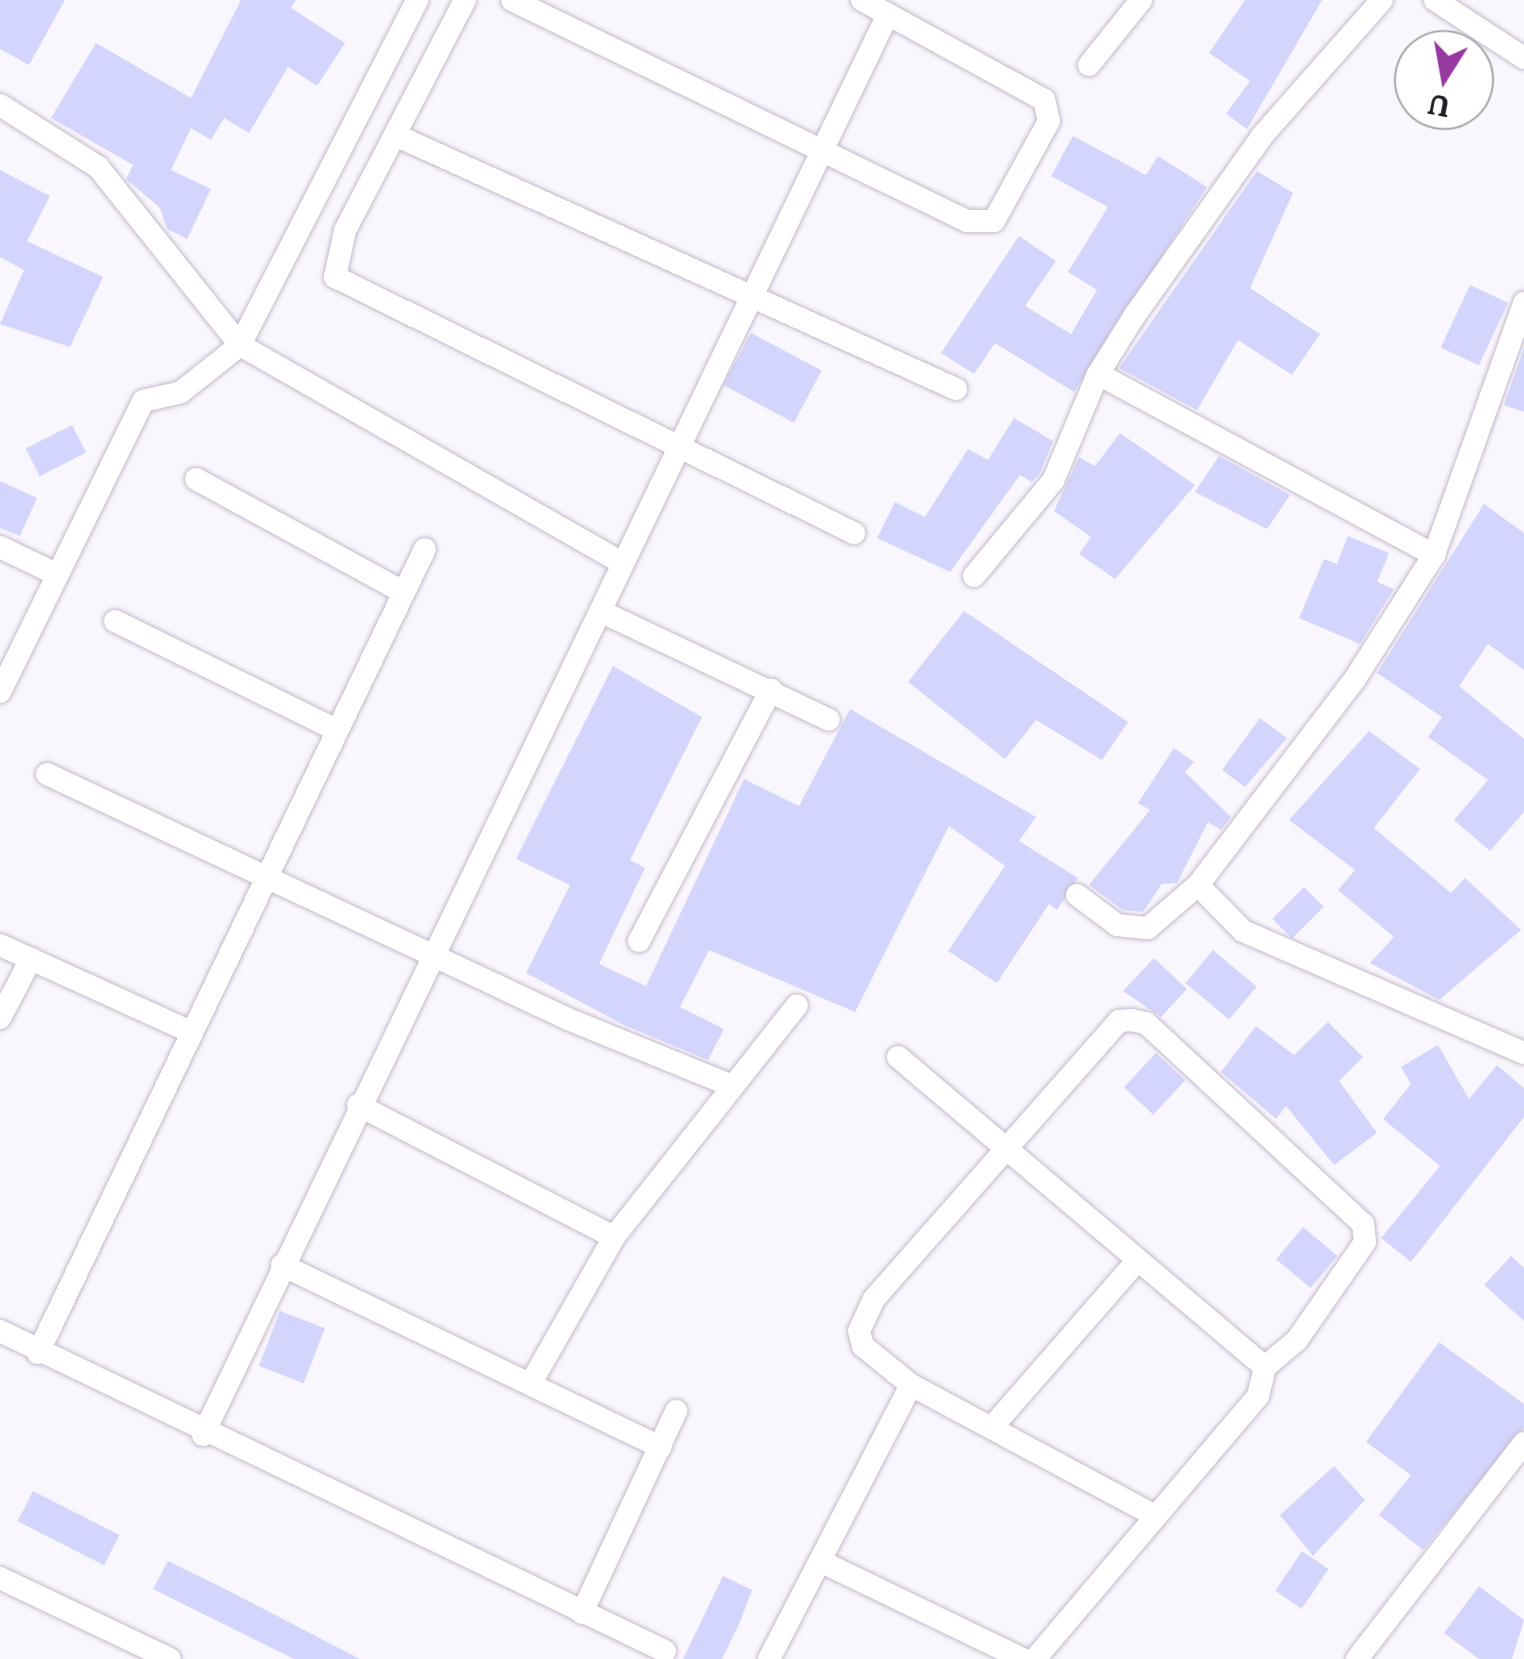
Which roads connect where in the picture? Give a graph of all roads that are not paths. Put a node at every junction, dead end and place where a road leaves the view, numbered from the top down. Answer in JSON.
{"nodes":[{"id":1,"x":418,"y":0,"type":"edge"},
{"id":2,"x":464,"y":0,"type":"edge"},
{"id":3,"x":512,"y":0,"type":"edge"},
{"id":4,"x":862,"y":0,"type":"edge"},
{"id":5,"x":1141,"y":0,"type":"edge"},
{"id":6,"x":1382,"y":0,"type":"edge"},
{"id":7,"x":1435,"y":0,"type":"edge"},
{"id":8,"x":886,"y":16,"type":"junction"},
{"id":9,"x":1524,"y":58,"type":"edge"},
{"id":10,"x":1090,"y":65,"type":"dead end"},
{"id":11,"x":0,"y":105,"type":"edge"},
{"id":12,"x":396,"y":135,"type":"junction"},
{"id":13,"x":822,"y":152,"type":"junction"},
{"id":14,"x":745,"y":296,"type":"junction"},
{"id":15,"x":1524,"y":302,"type":"edge"},
{"id":16,"x":240,"y":345,"type":"junction"},
{"id":17,"x":1098,"y":374,"type":"junction"},
{"id":18,"x":956,"y":390,"type":"dead end"},
{"id":19,"x":670,"y":448,"type":"junction"},
{"id":20,"x":196,"y":479,"type":"dead end"},
{"id":21,"x":854,"y":533,"type":"dead end"},
{"id":22,"x":0,"y":547,"type":"edge"},
{"id":23,"x":425,"y":549,"type":"dead end"},
{"id":24,"x":1434,"y":556,"type":"junction"},
{"id":25,"x":618,"y":561,"type":"junction"},
{"id":26,"x":54,"y":573,"type":"junction"},
{"id":27,"x":974,"y":576,"type":"dead end"},
{"id":28,"x":403,"y":592,"type":"junction"},
{"id":29,"x":602,"y":612,"type":"junction"},
{"id":30,"x":115,"y":621,"type":"dead end"},
{"id":31,"x":771,"y":690,"type":"junction"},
{"id":32,"x":0,"y":692,"type":"edge"},
{"id":33,"x":829,"y":720,"type":"dead end"},
{"id":34,"x":337,"y":730,"type":"junction"},
{"id":35,"x":47,"y":774,"type":"dead end"},
{"id":36,"x":272,"y":880,"type":"junction"},
{"id":37,"x":1198,"y":885,"type":"junction"},
{"id":38,"x":1077,"y":895,"type":"dead end"},
{"id":39,"x":639,"y":941,"type":"dead end"},
{"id":40,"x":0,"y":946,"type":"edge"},
{"id":41,"x":428,"y":955,"type":"junction"},
{"id":42,"x":32,"y":959,"type":"junction"},
{"id":43,"x":797,"y":1005,"type":"dead end"},
{"id":44,"x":0,"y":1018,"type":"edge"},
{"id":45,"x":189,"y":1031,"type":"junction"},
{"id":46,"x":1524,"y":1052,"type":"edge"},
{"id":47,"x":898,"y":1057,"type":"dead end"},
{"id":48,"x":732,"y":1086,"type":"junction"},
{"id":49,"x":358,"y":1105,"type":"junction"},
{"id":50,"x":1010,"y":1144,"type":"junction"},
{"id":51,"x":614,"y":1237,"type":"junction"},
{"id":52,"x":1138,"y":1260,"type":"junction"},
{"id":53,"x":282,"y":1265,"type":"junction"},
{"id":54,"x":0,"y":1331,"type":"edge"},
{"id":55,"x":38,"y":1353,"type":"junction"},
{"id":56,"x":1265,"y":1366,"type":"junction"},
{"id":57,"x":532,"y":1381,"type":"junction"},
{"id":58,"x":912,"y":1385,"type":"junction"},
{"id":59,"x":676,"y":1411,"type":"dead end"},
{"id":60,"x":993,"y":1426,"type":"junction"},
{"id":61,"x":202,"y":1435,"type":"junction"},
{"id":62,"x":1524,"y":1443,"type":"edge"},
{"id":63,"x":661,"y":1448,"type":"junction"},
{"id":64,"x":1153,"y":1515,"type":"junction"},
{"id":65,"x":822,"y":1562,"type":"junction"},
{"id":66,"x":1,"y":1580,"type":"edge"},
{"id":67,"x":582,"y":1613,"type":"junction"},
{"id":68,"x":665,"y":1652,"type":"dead end"},
{"id":69,"x":170,"y":1659,"type":"edge"},
{"id":70,"x":770,"y":1659,"type":"edge"},
{"id":71,"x":1024,"y":1659,"type":"edge"},
{"id":72,"x":1035,"y":1659,"type":"edge"},
{"id":73,"x":1357,"y":1659,"type":"edge"}],
"edges":[{"from":1,"to":16,"type":"street"},
{"from":2,"to":12,"type":"street"},
{"from":3,"to":13,"type":"street"},
{"from":4,"to":8,"type":"street"},
{"from":5,"to":10,"type":"street"},
{"from":6,"to":17,"type":"street"},
{"from":7,"to":9,"type":"street"},
{"from":8,"to":13,"type":"street"},
{"from":8,"to":13,"type":"street"},
{"from":11,"to":16,"type":"street"},
{"from":12,"to":14,"type":"street"},
{"from":12,"to":19,"type":"street"},
{"from":13,"to":14,"type":"street"},
{"from":14,"to":18,"type":"street"},
{"from":14,"to":19,"type":"street"},
{"from":15,"to":24,"type":"street"},
{"from":16,"to":25,"type":"street"},
{"from":16,"to":26,"type":"street"},
{"from":17,"to":24,"type":"street"},
{"from":17,"to":27,"type":"street"},
{"from":19,"to":21,"type":"street"},
{"from":19,"to":25,"type":"street"},
{"from":20,"to":28,"type":"street"},
{"from":22,"to":26,"type":"street"},
{"from":23,"to":28,"type":"street"},
{"from":24,"to":37,"type":"street"},
{"from":25,"to":29,"type":"street"},
{"from":26,"to":32,"type":"street"},
{"from":28,"to":34,"type":"street"},
{"from":29,"to":31,"type":"street"},
{"from":29,"to":41,"type":"street"},
{"from":30,"to":34,"type":"street"},
{"from":31,"to":33,"type":"street"},
{"from":31,"to":39,"type":"street"},
{"from":34,"to":36,"type":"street"},
{"from":35,"to":36,"type":"street"},
{"from":36,"to":41,"type":"street"},
{"from":36,"to":45,"type":"street"},
{"from":37,"to":38,"type":"street"},
{"from":37,"to":46,"type":"street"},
{"from":40,"to":42,"type":"street"},
{"from":41,"to":48,"type":"street"},
{"from":41,"to":49,"type":"street"},
{"from":42,"to":44,"type":"street"},
{"from":42,"to":45,"type":"street"},
{"from":43,"to":48,"type":"street"},
{"from":45,"to":55,"type":"street"},
{"from":47,"to":50,"type":"street"},
{"from":48,"to":51,"type":"street"},
{"from":49,"to":51,"type":"street"},
{"from":49,"to":53,"type":"street"},
{"from":50,"to":52,"type":"street"},
{"from":50,"to":56,"type":"street"},
{"from":50,"to":58,"type":"street"},
{"from":51,"to":57,"type":"street"},
{"from":52,"to":56,"type":"street"},
{"from":52,"to":60,"type":"street"},
{"from":53,"to":57,"type":"street"},
{"from":53,"to":61,"type":"street"},
{"from":54,"to":55,"type":"street"},
{"from":55,"to":61,"type":"street"},
{"from":56,"to":64,"type":"street"},
{"from":57,"to":63,"type":"street"},
{"from":58,"to":60,"type":"street"},
{"from":58,"to":65,"type":"street"},
{"from":59,"to":63,"type":"street"},
{"from":60,"to":64,"type":"street"},
{"from":61,"to":67,"type":"street"},
{"from":62,"to":73,"type":"street"},
{"from":63,"to":67,"type":"street"},
{"from":64,"to":72,"type":"street"},
{"from":65,"to":70,"type":"street"},
{"from":65,"to":71,"type":"street"},
{"from":66,"to":69,"type":"street"},
{"from":67,"to":68,"type":"street"}]}
